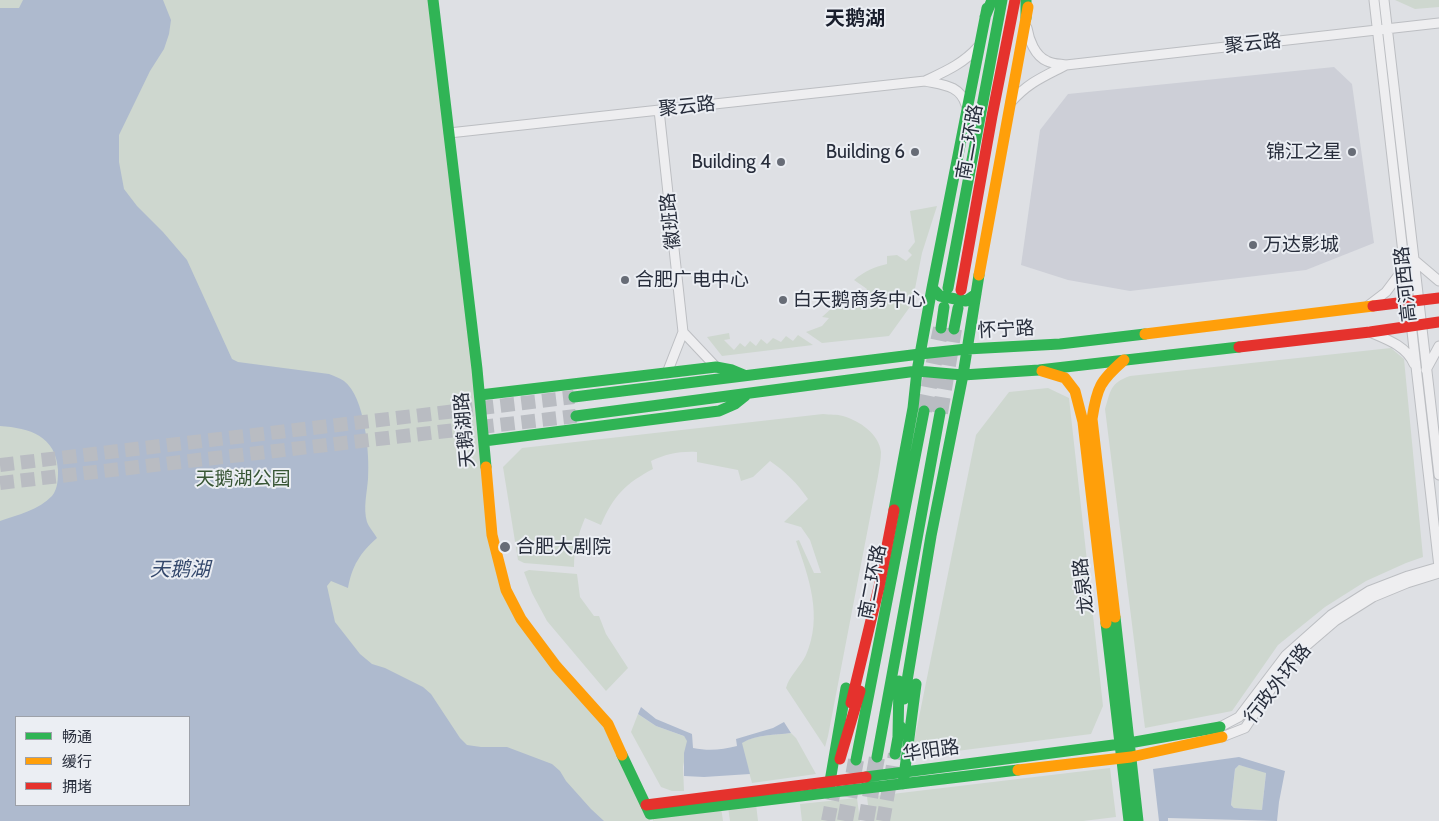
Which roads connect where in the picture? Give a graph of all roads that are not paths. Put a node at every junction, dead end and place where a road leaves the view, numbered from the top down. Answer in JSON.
{"nodes":[{"id":1,"x":433,"y":0,"type":"edge"},
{"id":2,"x":440,"y":0,"type":"edge"},
{"id":3,"x":990,"y":0,"type":"edge"},
{"id":4,"x":1002,"y":0,"type":"edge"},
{"id":5,"x":1015,"y":0,"type":"edge"},
{"id":6,"x":1028,"y":0,"type":"edge"},
{"id":7,"x":1374,"y":0,"type":"edge"},
{"id":8,"x":1384,"y":0,"type":"edge"},
{"id":9,"x":1026,"y":18,"type":"junction"},
{"id":10,"x":1439,"y":23,"type":"edge"},
{"id":11,"x":1382,"y":30,"type":"junction"},
{"id":12,"x":980,"y":45,"type":"junction"},
{"id":13,"x":1066,"y":65,"type":"junction"},
{"id":14,"x":924,"y":81,"type":"junction"},
{"id":15,"x":1011,"y":102,"type":"junction"},
{"id":16,"x":967,"y":109,"type":"junction"},
{"id":17,"x":659,"y":110,"type":"junction"},
{"id":18,"x":451,"y":133,"type":"junction"},
{"id":19,"x":1413,"y":259,"type":"junction"},
{"id":20,"x":1404,"y":268,"type":"junction"},
{"id":21,"x":1439,"y":281,"type":"edge"},
{"id":22,"x":932,"y":288,"type":"junction"},
{"id":23,"x":948,"y":288,"type":"dead end"},
{"id":24,"x":961,"y":290,"type":"dead end"},
{"id":25,"x":976,"y":294,"type":"junction"},
{"id":26,"x":1439,"y":298,"type":"edge"},
{"id":27,"x":1413,"y":300,"type":"junction"},
{"id":28,"x":1367,"y":306,"type":"junction"},
{"id":29,"x":944,"y":307,"type":"dead end"},
{"id":30,"x":958,"y":308,"type":"dead end"},
{"id":31,"x":1439,"y":322,"type":"edge"},
{"id":32,"x":1416,"y":326,"type":"junction"},
{"id":33,"x":940,"y":328,"type":"tunnel mouth"},
{"id":34,"x":954,"y":329,"type":"tunnel mouth"},
{"id":35,"x":683,"y":332,"type":"junction"},
{"id":36,"x":1370,"y":332,"type":"junction"},
{"id":37,"x":1439,"y":346,"type":"edge"},
{"id":38,"x":967,"y":349,"type":"junction"},
{"id":39,"x":920,"y":354,"type":"junction"},
{"id":40,"x":1124,"y":360,"type":"junction"},
{"id":41,"x":716,"y":367,"type":"junction"},
{"id":42,"x":1039,"y":370,"type":"junction"},
{"id":43,"x":1421,"y":370,"type":"junction"},
{"id":44,"x":917,"y":371,"type":"junction"},
{"id":45,"x":667,"y":372,"type":"junction"},
{"id":46,"x":963,"y":375,"type":"junction"},
{"id":47,"x":748,"y":376,"type":"junction"},
{"id":48,"x":748,"y":394,"type":"junction"},
{"id":49,"x":482,"y":395,"type":"junction"},
{"id":50,"x":574,"y":397,"type":"tunnel mouth"},
{"id":51,"x":956,"y":408,"type":"junction"},
{"id":52,"x":918,"y":410,"type":"junction"},
{"id":53,"x":940,"y":413,"type":"tunnel mouth"},
{"id":54,"x":576,"y":416,"type":"tunnel mouth"},
{"id":55,"x":486,"y":440,"type":"junction"},
{"id":56,"x":1439,"y":475,"type":"edge"},
{"id":57,"x":1439,"y":567,"type":"edge"},
{"id":58,"x":1439,"y":573,"type":"edge"},
{"id":59,"x":887,"y":603,"type":"junction"},
{"id":60,"x":900,"y":632,"type":"junction"},
{"id":61,"x":1221,"y":732,"type":"junction"},
{"id":62,"x":898,"y":736,"type":"junction"},
{"id":63,"x":1124,"y":743,"type":"junction"},
{"id":64,"x":895,"y":754,"type":"tunnel mouth"},
{"id":65,"x":877,"y":758,"type":"tunnel mouth"},
{"id":66,"x":1126,"y":758,"type":"junction"},
{"id":67,"x":856,"y":760,"type":"tunnel mouth"},
{"id":68,"x":904,"y":772,"type":"junction"},
{"id":69,"x":903,"y":784,"type":"junction"},
{"id":70,"x":828,"y":787,"type":"junction"},
{"id":71,"x":652,"y":809,"type":"joint"},
{"id":72,"x":1129,"y":821,"type":"edge"},
{"id":73,"x":1138,"y":821,"type":"edge"}],
"edges":[{"from":1,"to":18,"type":"main road","name":"天鹅湖路"},
{"from":2,"to":18,"type":"main road","name":"天鹅湖路"},
{"from":3,"to":12,"type":"main road"},
{"from":4,"to":23,"type":"main road","name":"南二环路"},
{"from":5,"to":24,"type":"main road","name":"南二环路"},
{"from":6,"to":9,"type":"main road"},
{"from":7,"to":11,"type":"street","name":"高河西路"},
{"from":8,"to":11,"type":"street","name":"高河西路"},
{"from":9,"to":13,"type":"street"},
{"from":9,"to":15,"type":"main road"},
{"from":10,"to":11,"type":"street","name":"聚云路"},
{"from":11,"to":13,"type":"street","name":"聚云路"},
{"from":11,"to":19,"type":"street","name":"高河西路"},
{"from":11,"to":20,"type":"street","name":"高河西路"},
{"from":12,"to":14,"type":"street","name":"聚云路"},
{"from":12,"to":16,"type":"main road"},
{"from":13,"to":15,"type":"street"},
{"from":14,"to":16,"type":"street","name":"聚云路"},
{"from":14,"to":17,"type":"street","name":"聚云路"},
{"from":15,"to":25,"type":"main road"},
{"from":16,"to":22,"type":"main road"},
{"from":17,"to":18,"type":"street","name":"聚云路"},
{"from":17,"to":35,"type":"street","name":"徽班路"},
{"from":18,"to":49,"type":"main road","name":"天鹅湖路"},
{"from":19,"to":21,"type":"street"},
{"from":19,"to":27,"type":"street","name":"高河西路"},
{"from":20,"to":27,"type":"street","name":"高河西路"},
{"from":20,"to":28,"type":"street"},
{"from":22,"to":25,"type":"main road"},
{"from":22,"to":39,"type":"main road"},
{"from":25,"to":38,"type":"main road"},
{"from":26,"to":27,"type":"main road","name":"怀宁路"},
{"from":27,"to":28,"type":"main road","name":"怀宁路"},
{"from":27,"to":32,"type":"street","name":"高河西路"},
{"from":28,"to":38,"type":"main road","name":"怀宁路"},
{"from":29,"to":33,"type":"main road"},
{"from":30,"to":34,"type":"main road"},
{"from":31,"to":32,"type":"main road"},
{"from":32,"to":36,"type":"main road"},
{"from":32,"to":43,"type":"street","name":"高河西路"},
{"from":35,"to":41,"type":"street"},
{"from":35,"to":45,"type":"street","name":"徽班路"},
{"from":36,"to":40,"type":"main road"},
{"from":36,"to":43,"type":"street"},
{"from":37,"to":43,"type":"street"},
{"from":38,"to":39,"type":"main road","name":"怀宁路"},
{"from":38,"to":46,"type":"main road"},
{"from":39,"to":44,"type":"main road"},
{"from":39,"to":47,"type":"main road","name":"怀宁路"},
{"from":40,"to":42,"type":"main road"},
{"from":40,"to":63,"type":"main road","name":"龙泉路"},
{"from":41,"to":45,"type":"main road"},
{"from":41,"to":47,"type":"main road"},
{"from":42,"to":46,"type":"main road"},
{"from":42,"to":63,"type":"main road","name":"龙泉路"},
{"from":43,"to":56,"type":"street","name":"高河西路"},
{"from":43,"to":57,"type":"street","name":"高河西路"},
{"from":44,"to":46,"type":"main road"},
{"from":44,"to":48,"type":"main road"},
{"from":44,"to":52,"type":"main road"},
{"from":45,"to":49,"type":"main road"},
{"from":46,"to":51,"type":"main road"},
{"from":47,"to":50,"type":"main road","name":"怀宁路"},
{"from":48,"to":54,"type":"main road"},
{"from":48,"to":55,"type":"main road"},
{"from":49,"to":55,"type":"main road","name":"天鹅湖路"},
{"from":51,"to":62,"type":"main road"},
{"from":51,"to":68,"type":"main road"},
{"from":52,"to":59,"type":"main road","name":"南二环路"},
{"from":52,"to":59,"type":"main road"},
{"from":52,"to":70,"type":"main road"},
{"from":53,"to":60,"type":"main road","name":"南二环路"},
{"from":55,"to":71,"type":"main road","name":"天鹅湖路"},
{"from":57,"to":61,"type":"street","name":"行政外环路"},
{"from":58,"to":61,"type":"street","name":"行政外环路"},
{"from":59,"to":67,"type":"main road","name":"南二环路"},
{"from":60,"to":62,"type":"main road"},
{"from":60,"to":65,"type":"main road","name":"南二环路"},
{"from":61,"to":63,"type":"main road","name":"华阳路"},
{"from":61,"to":66,"type":"main road","name":"华阳路"},
{"from":62,"to":64,"type":"main road"},
{"from":63,"to":66,"type":"main road","name":"龙泉路"},
{"from":63,"to":68,"type":"main road","name":"华阳路"},
{"from":66,"to":69,"type":"main road","name":"华阳路"},
{"from":66,"to":72,"type":"main road","name":"龙泉路"},
{"from":66,"to":73,"type":"main road","name":"龙泉路"},
{"from":68,"to":69,"type":"main road"},
{"from":68,"to":70,"type":"main road","name":"华阳路"},
{"from":69,"to":70,"type":"main road","name":"华阳路"},
{"from":70,"to":71,"type":"main road","name":"华阳路"}]}
